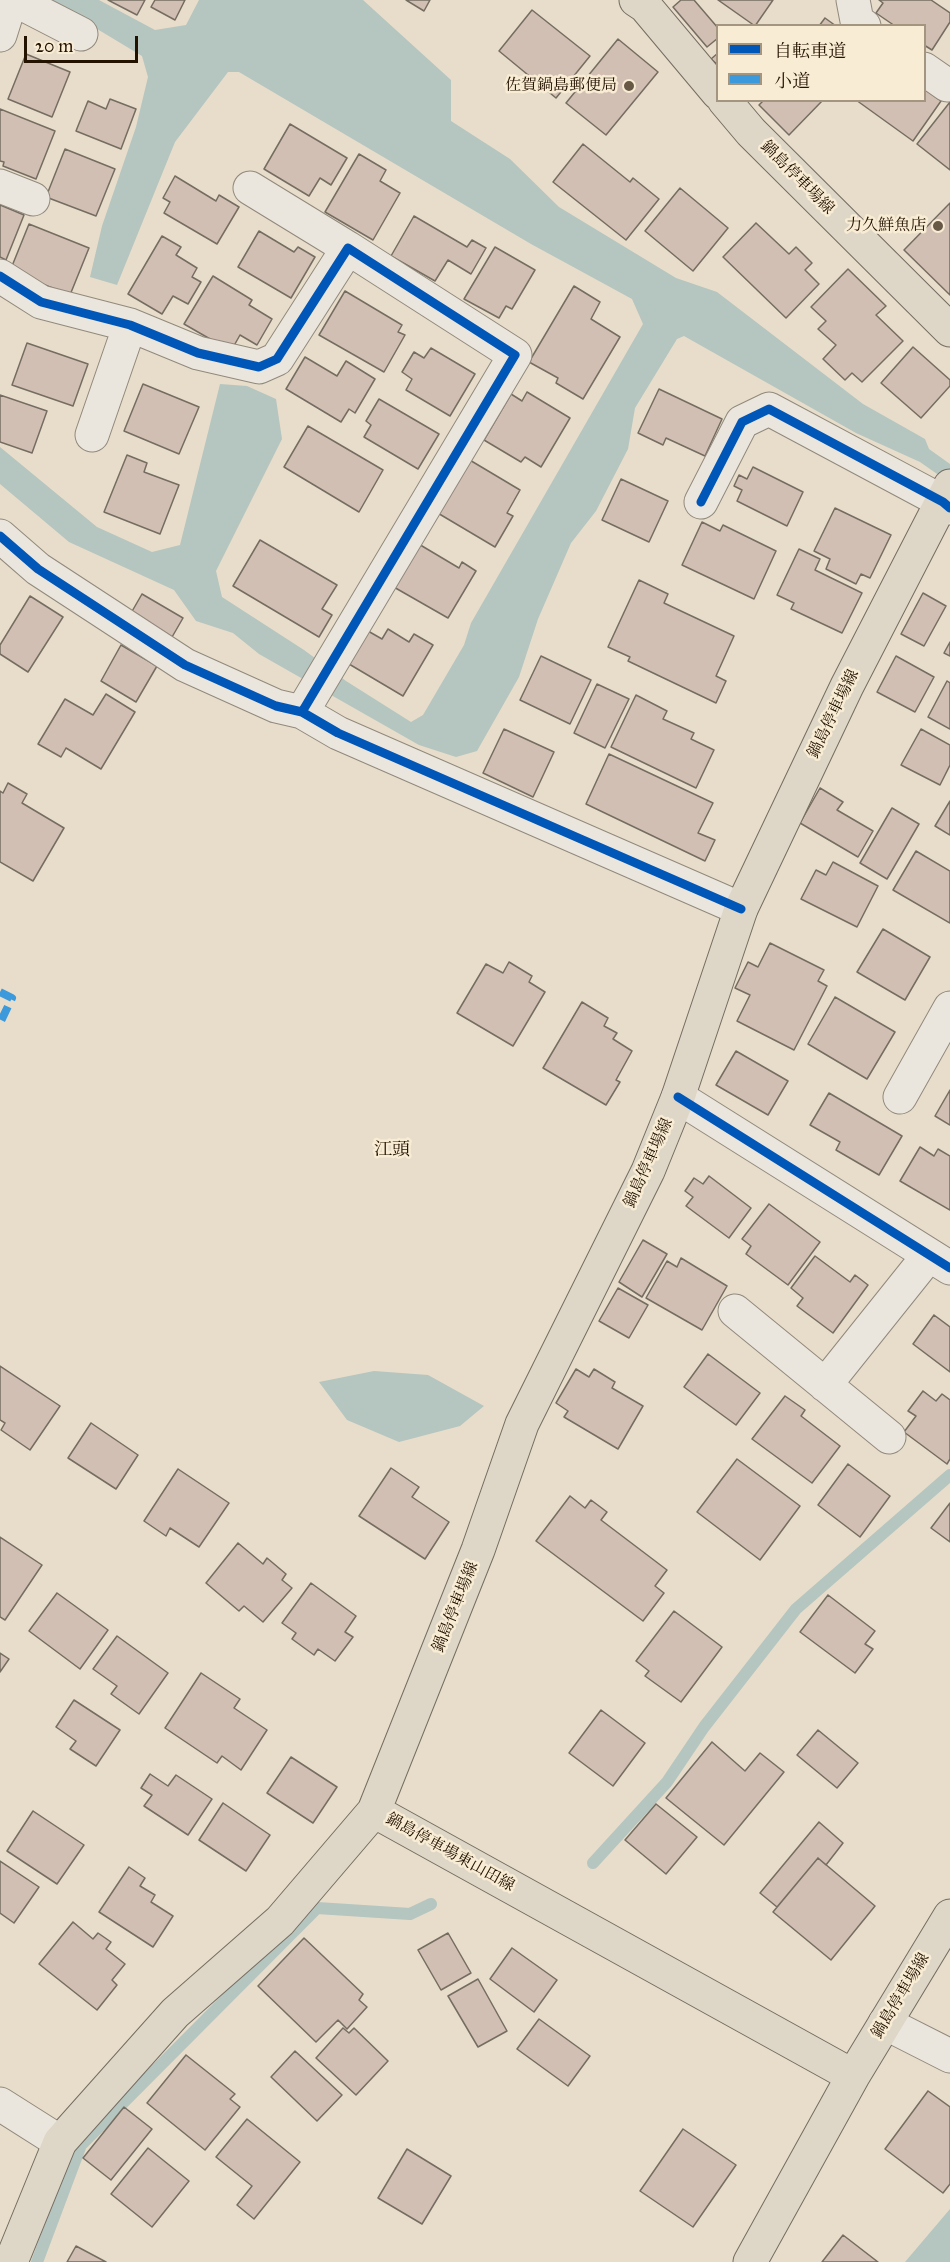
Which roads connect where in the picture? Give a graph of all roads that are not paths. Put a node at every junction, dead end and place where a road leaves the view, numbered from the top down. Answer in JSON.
{"nodes":[{"id":1,"x":13,"y":0,"type":"edge"},
{"id":2,"x":853,"y":0,"type":"edge"},
{"id":3,"x":643,"y":2,"type":"edge"},
{"id":4,"x":861,"y":24,"type":"edge"},
{"id":5,"x":81,"y":33,"type":"dead end"},
{"id":6,"x":0,"y":35,"type":"edge"},
{"id":7,"x":716,"y":92,"type":"edge"},
{"id":8,"x":726,"y":102,"type":"edge"},
{"id":9,"x":0,"y":186,"type":"edge"},
{"id":10,"x":250,"y":188,"type":"dead end"},
{"id":11,"x":33,"y":199,"type":"dead end"},
{"id":12,"x":348,"y":248,"type":"junction"},
{"id":13,"x":0,"y":276,"type":"edge"},
{"id":14,"x":130,"y":325,"type":"junction"},
{"id":15,"x":950,"y":330,"type":"edge"},
{"id":16,"x":92,"y":435,"type":"dead end"},
{"id":17,"x":948,"y":496,"type":"edge"},
{"id":18,"x":701,"y":502,"type":"dead end"},
{"id":19,"x":0,"y":536,"type":"edge"},
{"id":20,"x":306,"y":705,"type":"junction"},
{"id":21,"x":741,"y":909,"type":"junction"},
{"id":22,"x":950,"y":1008,"type":"edge"},
{"id":23,"x":678,"y":1097,"type":"junction"},
{"id":24,"x":900,"y":1098,"type":"dead end"},
{"id":25,"x":940,"y":1262,"type":"edge"},
{"id":26,"x":735,"y":1311,"type":"dead end"},
{"id":27,"x":825,"y":1385,"type":"junction"},
{"id":28,"x":889,"y":1437,"type":"dead end"},
{"id":29,"x":374,"y":1811,"type":"junction"},
{"id":30,"x":950,"y":1916,"type":"edge"},
{"id":31,"x":885,"y":2023,"type":"junction"},
{"id":32,"x":950,"y":2056,"type":"edge"},
{"id":33,"x":853,"y":2076,"type":"junction"},
{"id":34,"x":0,"y":2104,"type":"edge"},
{"id":35,"x":60,"y":2142,"type":"junction"},
{"id":36,"x":11,"y":2262,"type":"edge"},
{"id":37,"x":750,"y":2262,"type":"edge"}],
"edges":[{"from":1,"to":5,"type":"street"},
{"from":1,"to":6,"type":"street"},
{"from":2,"to":4,"type":"street"},
{"from":3,"to":7,"type":"main road"},
{"from":8,"to":15,"type":"main road","name":"鍋島停車場線"},
{"from":9,"to":11,"type":"street"},
{"from":10,"to":12,"type":"street"},
{"from":12,"to":14,"type":"street"},
{"from":12,"to":20,"type":"street"},
{"from":13,"to":14,"type":"street"},
{"from":14,"to":16,"type":"street"},
{"from":17,"to":18,"type":"street"},
{"from":17,"to":21,"type":"main road","name":"鍋島停車場線"},
{"from":19,"to":20,"type":"street"},
{"from":20,"to":21,"type":"street"},
{"from":21,"to":23,"type":"main road","name":"鍋島停車場線"},
{"from":22,"to":24,"type":"street"},
{"from":23,"to":25,"type":"street"},
{"from":23,"to":29,"type":"main road","name":"鍋島停車場線"},
{"from":25,"to":27,"type":"street"},
{"from":26,"to":27,"type":"street"},
{"from":27,"to":28,"type":"street"},
{"from":29,"to":33,"type":"main road","name":"鍋島停車場東山田線"},
{"from":29,"to":35,"type":"main road","name":"鍋島停車場東山田線"},
{"from":30,"to":31,"type":"main road","name":"鍋島停車場線"},
{"from":31,"to":32,"type":"street"},
{"from":31,"to":33,"type":"main road","name":"鍋島停車場線"},
{"from":33,"to":37,"type":"main road"},
{"from":34,"to":35,"type":"street"},
{"from":35,"to":36,"type":"main road","name":"鍋島停車場東山田線"}]}
